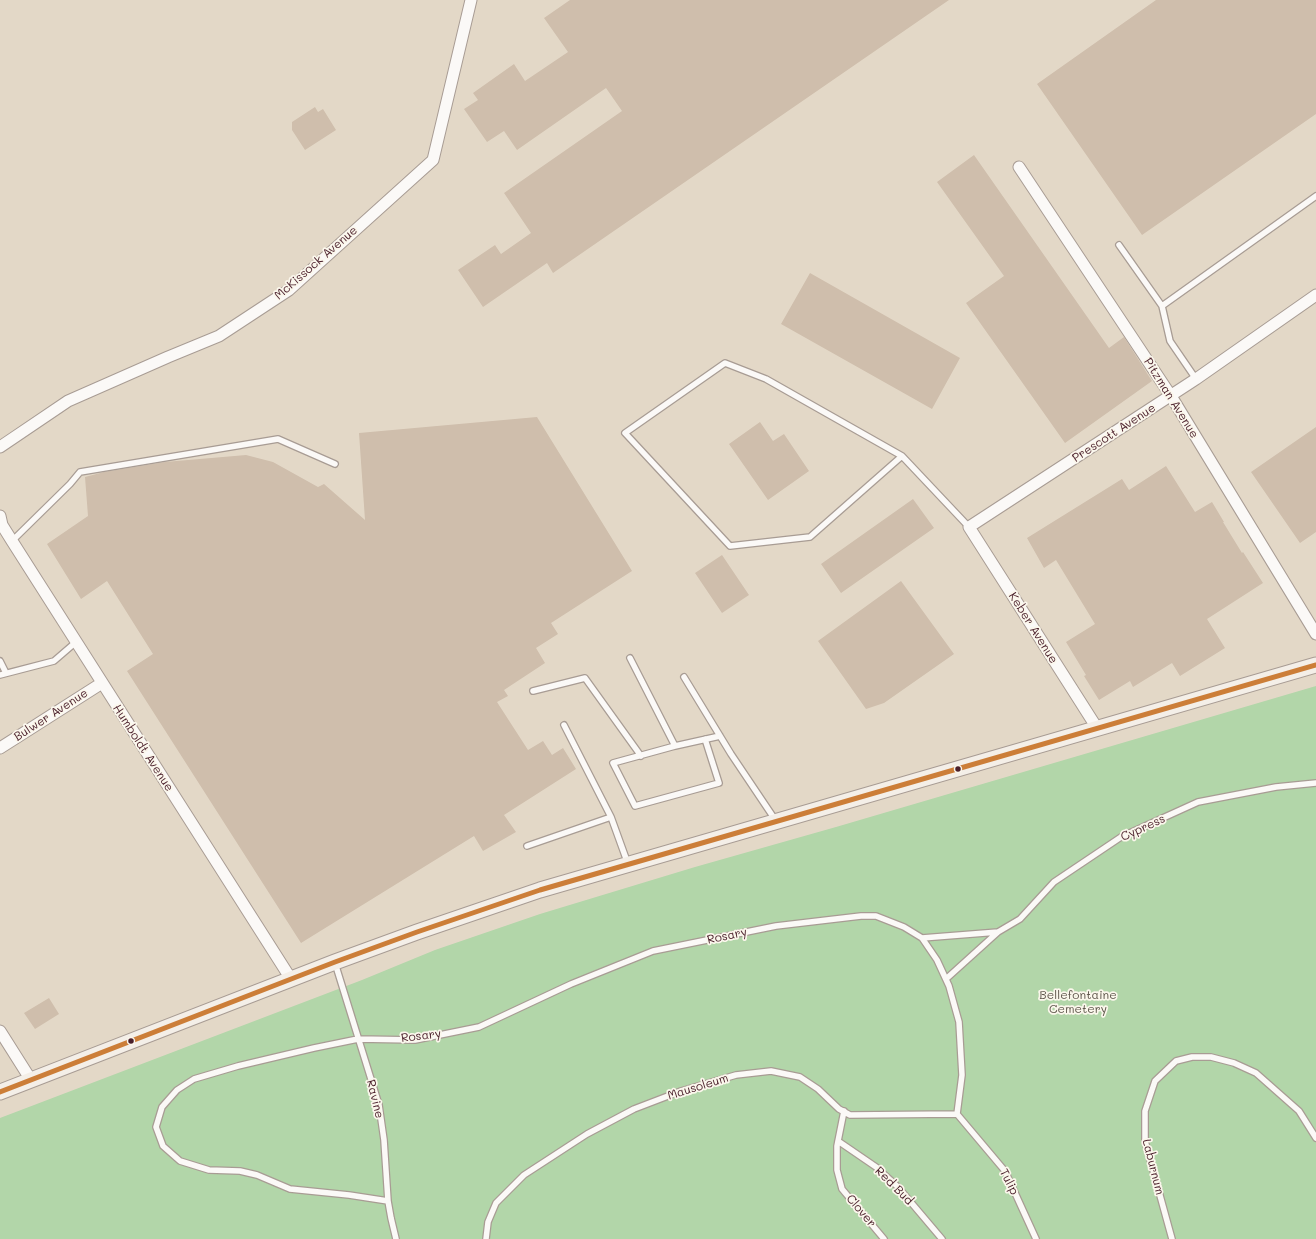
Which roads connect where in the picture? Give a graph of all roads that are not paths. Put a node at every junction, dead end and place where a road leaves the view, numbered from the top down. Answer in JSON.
{"nodes":[{"id":1,"x":471,"y":0,"type":"edge"},
{"id":2,"x":1019,"y":167,"type":"dead end"},
{"id":3,"x":1316,"y":196,"type":"edge"},
{"id":4,"x":1119,"y":245,"type":"dead end"},
{"id":5,"x":1316,"y":295,"type":"edge"},
{"id":6,"x":1162,"y":306,"type":"junction"},
{"id":7,"x":1196,"y":379,"type":"junction"},
{"id":8,"x":1171,"y":396,"type":"junction"},
{"id":9,"x":0,"y":447,"type":"edge"},
{"id":10,"x":902,"y":456,"type":"junction"},
{"id":11,"x":335,"y":464,"type":"dead end"},
{"id":12,"x":0,"y":516,"type":"edge"},
{"id":13,"x":969,"y":527,"type":"junction"},
{"id":14,"x":12,"y":540,"type":"junction"},
{"id":15,"x":1316,"y":634,"type":"edge"},
{"id":16,"x":76,"y":642,"type":"junction"},
{"id":17,"x":630,"y":658,"type":"dead end"},
{"id":18,"x":0,"y":661,"type":"edge"},
{"id":19,"x":1316,"y":665,"type":"edge"},
{"id":20,"x":6,"y":673,"type":"junction"},
{"id":21,"x":0,"y":675,"type":"edge"},
{"id":22,"x":684,"y":678,"type":"dead end"},
{"id":23,"x":102,"y":683,"type":"junction"},
{"id":24,"x":533,"y":692,"type":"dead end"},
{"id":25,"x":564,"y":725,"type":"dead end"},
{"id":26,"x":1097,"y":728,"type":"junction"},
{"id":27,"x":720,"y":736,"type":"junction"},
{"id":28,"x":705,"y":739,"type":"junction"},
{"id":29,"x":675,"y":746,"type":"junction"},
{"id":30,"x":0,"y":748,"type":"edge"},
{"id":31,"x":641,"y":756,"type":"junction"},
{"id":32,"x":1316,"y":783,"type":"edge"},
{"id":33,"x":611,"y":817,"type":"junction"},
{"id":34,"x":776,"y":821,"type":"junction"},
{"id":35,"x":527,"y":846,"type":"dead end"},
{"id":36,"x":628,"y":864,"type":"junction"},
{"id":37,"x":998,"y":932,"type":"junction"},
{"id":38,"x":922,"y":938,"type":"junction"},
{"id":39,"x":335,"y":962,"type":"junction"},
{"id":40,"x":291,"y":979,"type":"junction"},
{"id":41,"x":946,"y":979,"type":"junction"},
{"id":42,"x":0,"y":1031,"type":"edge"},
{"id":43,"x":358,"y":1039,"type":"junction"},
{"id":44,"x":31,"y":1080,"type":"junction"},
{"id":45,"x":0,"y":1092,"type":"edge"},
{"id":46,"x":844,"y":1111,"type":"junction"},
{"id":47,"x":957,"y":1114,"type":"junction"},
{"id":48,"x":1316,"y":1138,"type":"edge"},
{"id":49,"x":838,"y":1141,"type":"junction"},
{"id":50,"x":388,"y":1201,"type":"junction"},
{"id":51,"x":396,"y":1239,"type":"edge"},
{"id":52,"x":486,"y":1239,"type":"edge"},
{"id":53,"x":884,"y":1239,"type":"edge"},
{"id":54,"x":942,"y":1239,"type":"edge"},
{"id":55,"x":1036,"y":1239,"type":"edge"},
{"id":56,"x":1172,"y":1239,"type":"edge"}],
"edges":[{"from":1,"to":9,"type":"street","name":"McKissock Avenue"},
{"from":2,"to":8,"type":"street","name":"Pitzman Avenue"},
{"from":3,"to":6,"type":"lane"},
{"from":4,"to":6,"type":"lane"},
{"from":5,"to":7,"type":"street","name":"Prescott Avenue"},
{"from":6,"to":7,"type":"lane"},
{"from":7,"to":8,"type":"street","name":"Prescott Avenue"},
{"from":8,"to":13,"type":"street","name":"Prescott Avenue"},
{"from":8,"to":15,"type":"street","name":"Pitzman Avenue"},
{"from":10,"to":10,"type":"lane"},
{"from":10,"to":13,"type":"lane"},
{"from":11,"to":14,"type":"lane"},
{"from":12,"to":14,"type":"street","name":"Humboldt Avenue"},
{"from":13,"to":26,"type":"street","name":"Keber Avenue"},
{"from":14,"to":16,"type":"street","name":"Humboldt Avenue"},
{"from":16,"to":20,"type":"lane"},
{"from":16,"to":23,"type":"street","name":"Humboldt Avenue"},
{"from":17,"to":29,"type":"lane"},
{"from":18,"to":20,"type":"lane"},
{"from":19,"to":26,"type":"main road"},
{"from":20,"to":21,"type":"lane"},
{"from":22,"to":27,"type":"lane"},
{"from":23,"to":30,"type":"street","name":"Bulwer Avenue"},
{"from":23,"to":40,"type":"street","name":"Humboldt Avenue"},
{"from":24,"to":31,"type":"lane"},
{"from":25,"to":33,"type":"lane"},
{"from":26,"to":34,"type":"main road"},
{"from":27,"to":28,"type":"lane"},
{"from":27,"to":34,"type":"lane"},
{"from":28,"to":29,"type":"lane"},
{"from":28,"to":31,"type":"lane"},
{"from":29,"to":31,"type":"lane"},
{"from":32,"to":37,"type":"lane","name":"Cypress"},
{"from":33,"to":35,"type":"lane"},
{"from":33,"to":36,"type":"lane"},
{"from":34,"to":36,"type":"main road"},
{"from":36,"to":39,"type":"main road"},
{"from":37,"to":38,"type":"lane","name":"Cypress"},
{"from":37,"to":41,"type":"lane","name":"Cypress"},
{"from":38,"to":41,"type":"lane","name":"Rosary"},
{"from":38,"to":43,"type":"lane","name":"Rosary"},
{"from":39,"to":40,"type":"main road"},
{"from":39,"to":43,"type":"lane","name":"Ravine"},
{"from":40,"to":44,"type":"main road"},
{"from":41,"to":47,"type":"lane","name":"Rosary"},
{"from":42,"to":44,"type":"street"},
{"from":43,"to":50,"type":"lane","name":"Ravine"},
{"from":43,"to":50,"type":"lane","name":"Rosary"},
{"from":44,"to":45,"type":"main road"},
{"from":46,"to":47,"type":"lane","name":"Mausoleum"},
{"from":46,"to":49,"type":"lane","name":"Clover"},
{"from":46,"to":52,"type":"lane","name":"Mausoleum"},
{"from":47,"to":55,"type":"lane","name":"Tulip"},
{"from":48,"to":56,"type":"lane","name":"Laburnum"},
{"from":49,"to":53,"type":"lane","name":"Clover"},
{"from":49,"to":54,"type":"lane","name":"Red Bud"},
{"from":50,"to":51,"type":"lane","name":"Ravine"}]}
